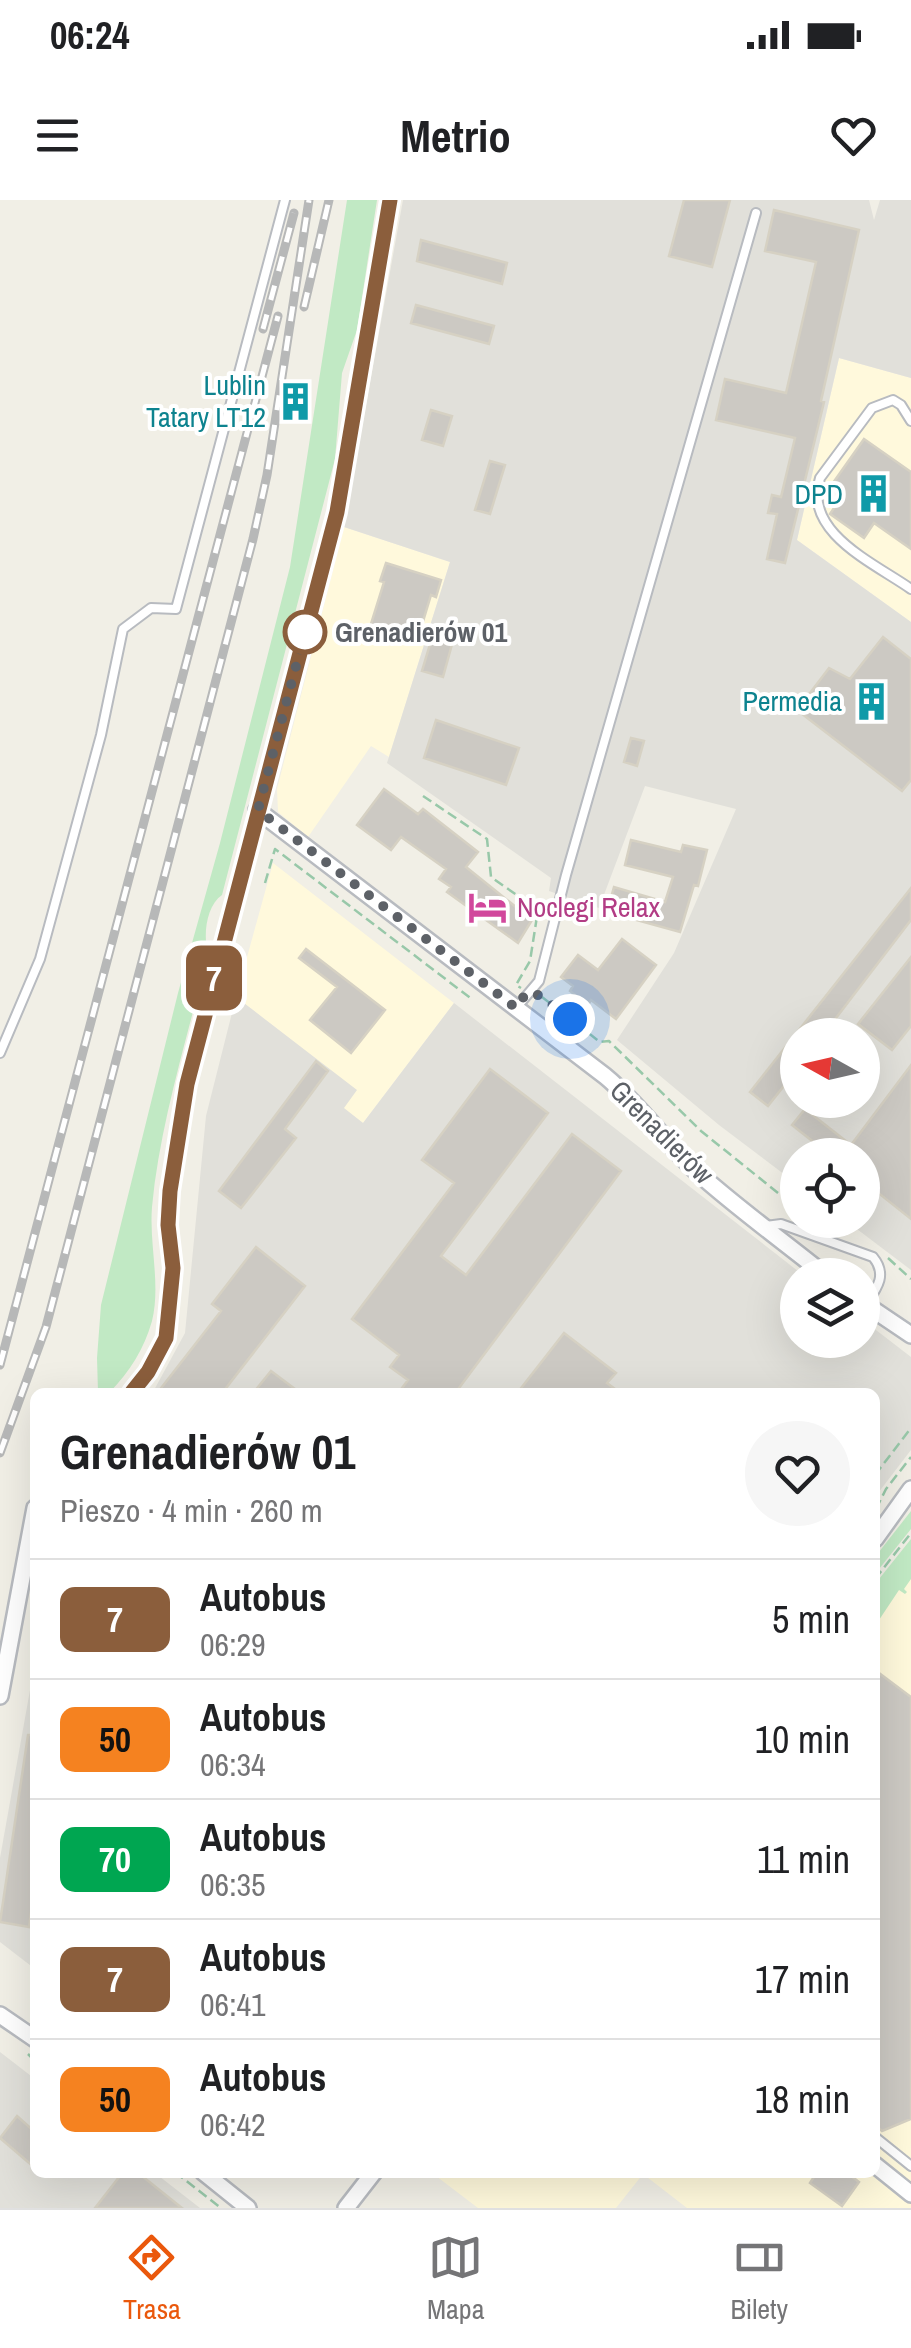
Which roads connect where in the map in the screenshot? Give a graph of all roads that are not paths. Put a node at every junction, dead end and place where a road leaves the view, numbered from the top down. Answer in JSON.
{"nodes":[{"id":1,"x":285,"y":200,"type":"edge"},
{"id":2,"x":390,"y":200,"type":"edge"},
{"id":3,"x":756,"y":213,"type":"dead end"},
{"id":4,"x":911,"y":422,"type":"edge"},
{"id":5,"x":911,"y":588,"type":"edge"},
{"id":6,"x":258,"y":810,"type":"junction"},
{"id":7,"x":516,"y":1008,"type":"junction"},
{"id":8,"x":0,"y":1053,"type":"edge"},
{"id":9,"x":766,"y":1226,"type":"junction"},
{"id":10,"x":805,"y":1258,"type":"edge"},
{"id":11,"x":872,"y":1258,"type":"edge"},
{"id":12,"x":880,"y":1313,"type":"edge"},
{"id":13,"x":911,"y":1331,"type":"edge"},
{"id":14,"x":135,"y":1388,"type":"edge"},
{"id":15,"x":911,"y":1489,"type":"edge"},
{"id":16,"x":911,"y":1499,"type":"edge"},
{"id":17,"x":894,"y":1515,"type":"junction"},
{"id":18,"x":880,"y":1532,"type":"edge"},
{"id":19,"x":30,"y":1535,"type":"edge"},
{"id":20,"x":0,"y":1696,"type":"edge"},
{"id":21,"x":0,"y":2015,"type":"edge"},
{"id":22,"x":30,"y":2036,"type":"edge"},
{"id":23,"x":880,"y":2140,"type":"edge"},
{"id":24,"x":911,"y":2166,"type":"edge"},
{"id":25,"x":880,"y":2169,"type":"edge"},
{"id":26,"x":210,"y":2178,"type":"edge"},
{"id":27,"x":369,"y":2178,"type":"edge"},
{"id":28,"x":911,"y":2194,"type":"edge"},
{"id":29,"x":248,"y":2208,"type":"edge"},
{"id":30,"x":346,"y":2208,"type":"edge"}],
"edges":[{"from":1,"to":8,"type":"lane"},
{"from":2,"to":6,"type":"street"},
{"from":3,"to":7,"type":"lane"},
{"from":4,"to":5,"type":"lane"},
{"from":6,"to":7,"type":"street","name":"Grenadierów"},
{"from":6,"to":14,"type":"street"},
{"from":7,"to":9,"type":"street","name":"Grenadierów"},
{"from":9,"to":10,"type":"street","name":"Grenadierów"},
{"from":9,"to":11,"type":"lane"},
{"from":12,"to":13,"type":"street"},
{"from":15,"to":17,"type":"street"},
{"from":16,"to":17,"type":"street"},
{"from":17,"to":18,"type":"street"},
{"from":19,"to":20,"type":"street"},
{"from":21,"to":22,"type":"street"},
{"from":23,"to":24,"type":"lane"},
{"from":25,"to":28,"type":"street"},
{"from":26,"to":29,"type":"street"},
{"from":27,"to":30,"type":"street"}]}
